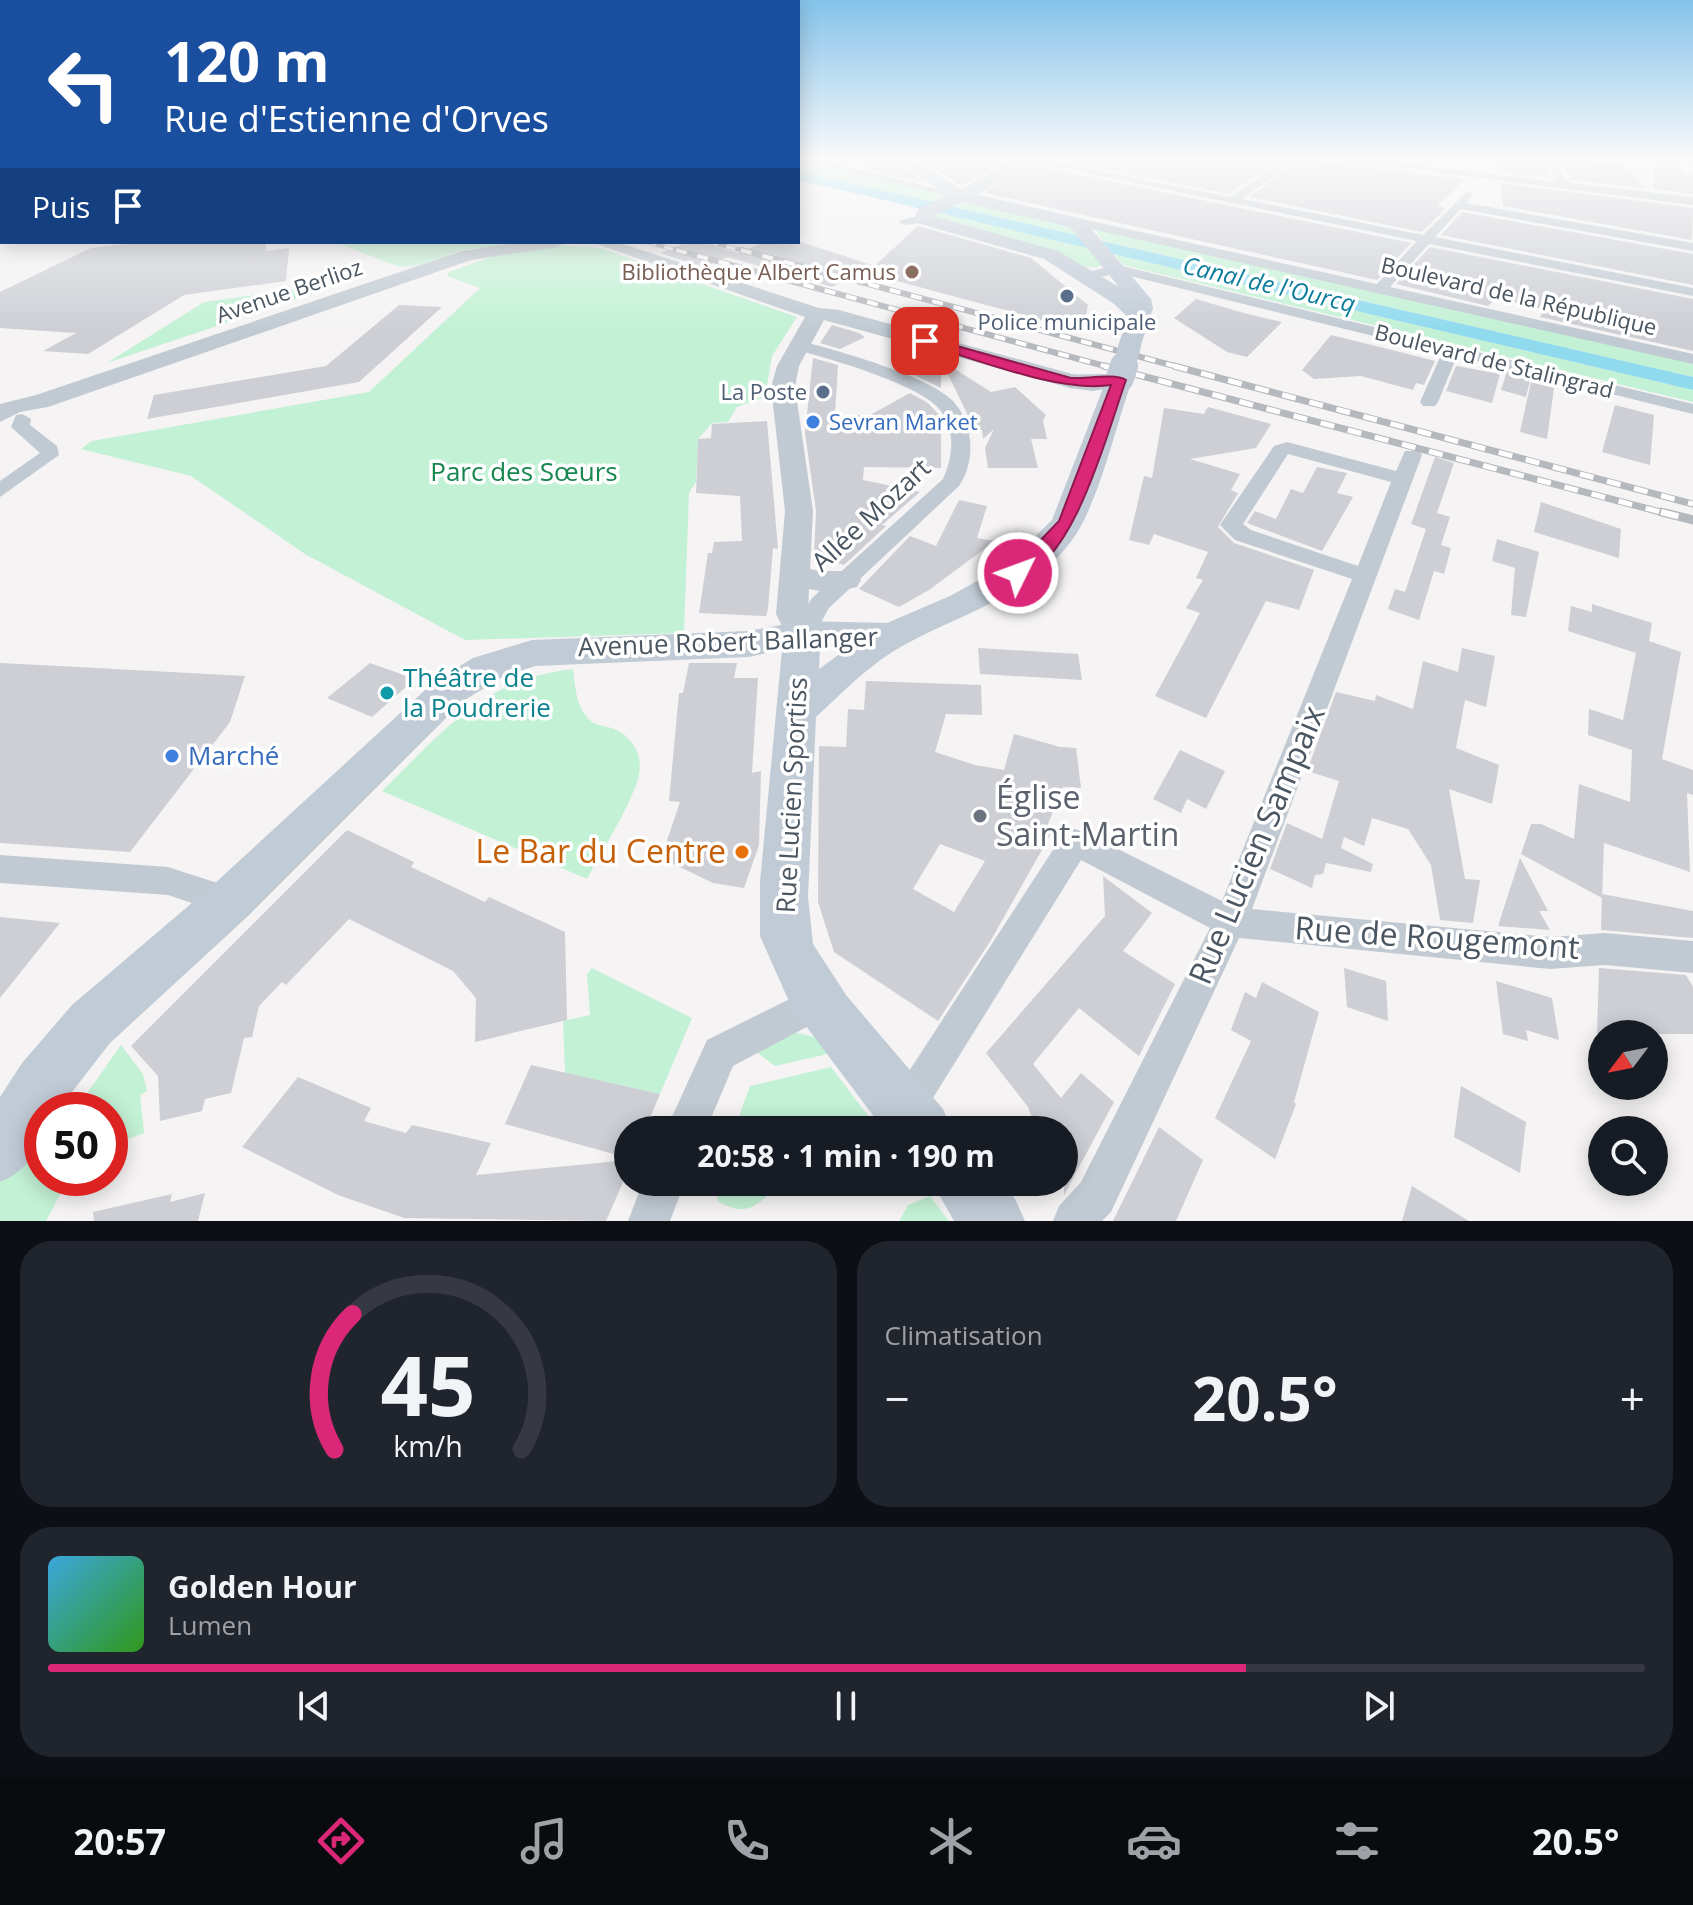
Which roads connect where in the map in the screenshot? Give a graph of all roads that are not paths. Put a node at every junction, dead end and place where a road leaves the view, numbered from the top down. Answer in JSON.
{"nodes":[{"id":1,"x":919,"y":217,"type":"edge"},
{"id":2,"x":1054,"y":217,"type":"edge"},
{"id":3,"x":1316,"y":217,"type":"edge"},
{"id":4,"x":1446,"y":217,"type":"edge"},
{"id":5,"x":1525,"y":217,"type":"edge"},
{"id":6,"x":1064,"y":219,"type":"junction"},
{"id":7,"x":1423,"y":239,"type":"junction"},
{"id":8,"x":543,"y":244,"type":"edge"},
{"id":9,"x":606,"y":244,"type":"edge"},
{"id":10,"x":1693,"y":247,"type":"edge"},
{"id":11,"x":1117,"y":268,"type":"junction"},
{"id":12,"x":1088,"y":277,"type":"junction"},
{"id":13,"x":1380,"y":289,"type":"junction"},
{"id":14,"x":1693,"y":292,"type":"edge"},
{"id":15,"x":817,"y":314,"type":"junction"},
{"id":16,"x":1138,"y":317,"type":"junction"},
{"id":17,"x":799,"y":346,"type":"junction"},
{"id":18,"x":1451,"y":350,"type":"junction"},
{"id":19,"x":1693,"y":359,"type":"edge"},
{"id":20,"x":1120,"y":379,"type":"junction"},
{"id":21,"x":1429,"y":402,"type":"dead end"},
{"id":22,"x":1693,"y":409,"type":"edge"},
{"id":23,"x":7,"y":411,"type":"edge"},
{"id":24,"x":0,"y":491,"type":"edge"},
{"id":25,"x":794,"y":575,"type":"junction"},
{"id":26,"x":1365,"y":576,"type":"junction"},
{"id":27,"x":846,"y":580,"type":"junction"},
{"id":28,"x":802,"y":634,"type":"junction"},
{"id":29,"x":891,"y":636,"type":"junction"},
{"id":30,"x":748,"y":644,"type":"junction"},
{"id":31,"x":794,"y":714,"type":"junction"},
{"id":32,"x":0,"y":869,"type":"edge"},
{"id":33,"x":230,"y":901,"type":"junction"},
{"id":34,"x":1230,"y":922,"type":"junction"},
{"id":35,"x":1693,"y":957,"type":"edge"},
{"id":36,"x":820,"y":1001,"type":"junction"},
{"id":37,"x":692,"y":1116,"type":"edge"},
{"id":38,"x":911,"y":1116,"type":"edge"},
{"id":39,"x":915,"y":1116,"type":"edge"},
{"id":40,"x":3,"y":1139,"type":"edge"},
{"id":41,"x":659,"y":1196,"type":"edge"},
{"id":42,"x":974,"y":1196,"type":"edge"},
{"id":43,"x":649,"y":1221,"type":"edge"},
{"id":44,"x":993,"y":1221,"type":"edge"},
{"id":45,"x":1074,"y":1221,"type":"edge"}],
"edges":[{"from":1,"to":12,"type":"main road","name":"Boulevard de Stalingrad"},
{"from":2,"to":6,"type":"main road","name":"Boulevard de la République"},
{"from":3,"to":7,"type":"street"},
{"from":4,"to":7,"type":"street"},
{"from":5,"to":10,"type":"street"},
{"from":6,"to":11,"type":"main road"},
{"from":6,"to":13,"type":"street","name":"Boulevard de la République"},
{"from":7,"to":13,"type":"street"},
{"from":7,"to":14,"type":"street"},
{"from":8,"to":23,"type":"street","name":"Avenue Berlioz"},
{"from":9,"to":15,"type":"street"},
{"from":11,"to":12,"type":"street","name":"Boulevard de Stalingrad"},
{"from":11,"to":16,"type":"main road"},
{"from":11,"to":18,"type":"street","name":"Boulevard de Stalingrad"},
{"from":12,"to":16,"type":"main road","name":"Boulevard de Stalingrad"},
{"from":13,"to":19,"type":"street","name":"Boulevard de la République"},
{"from":15,"to":17,"type":"street","name":"Rue Lucien Sportiss"},
{"from":15,"to":20,"type":"street"},
{"from":16,"to":20,"type":"main road","name":"Avenue Robert Ballanger","bridge":true},
{"from":17,"to":25,"type":"street","name":"Rue Lucien Sportiss"},
{"from":17,"to":27,"type":"street","name":"Allée Mozart"},
{"from":18,"to":21,"type":"street"},
{"from":18,"to":22,"type":"street","name":"Boulevard de Stalingrad"},
{"from":20,"to":29,"type":"main road","name":"Avenue Robert Ballanger"},
{"from":23,"to":24,"type":"street"},
{"from":25,"to":27,"type":"street"},
{"from":25,"to":28,"type":"street","name":"Rue Lucien Sportiss"},
{"from":26,"to":26,"type":"street","name":"Rue Lucien Sampaix"},
{"from":26,"to":34,"type":"street","name":"Rue Lucien Sampaix"},
{"from":27,"to":28,"type":"street","name":"Allée Mozart"},
{"from":28,"to":29,"type":"main road","name":"Avenue Robert Ballanger"},
{"from":28,"to":30,"type":"main road","name":"Avenue Robert Ballanger"},
{"from":28,"to":31,"type":"main road","name":"Rue Lucien Sportiss"},
{"from":29,"to":31,"type":"main road"},
{"from":30,"to":31,"type":"main road"},
{"from":30,"to":33,"type":"main road","name":"Avenue Robert Ballanger"},
{"from":31,"to":36,"type":"main road","name":"Rue Lucien Sportiss"},
{"from":32,"to":33,"type":"street"},
{"from":33,"to":40,"type":"main road","name":"Avenue Robert Ballanger"},
{"from":34,"to":35,"type":"street","name":"Rue de Rougemont"},
{"from":34,"to":39,"type":"street"},
{"from":34,"to":45,"type":"street","name":"Rue Lucien Sampaix"},
{"from":36,"to":37,"type":"street"},
{"from":36,"to":38,"type":"main road","name":"Rue Lucien Sportiss"},
{"from":41,"to":43,"type":"street"},
{"from":42,"to":44,"type":"main road"}]}
